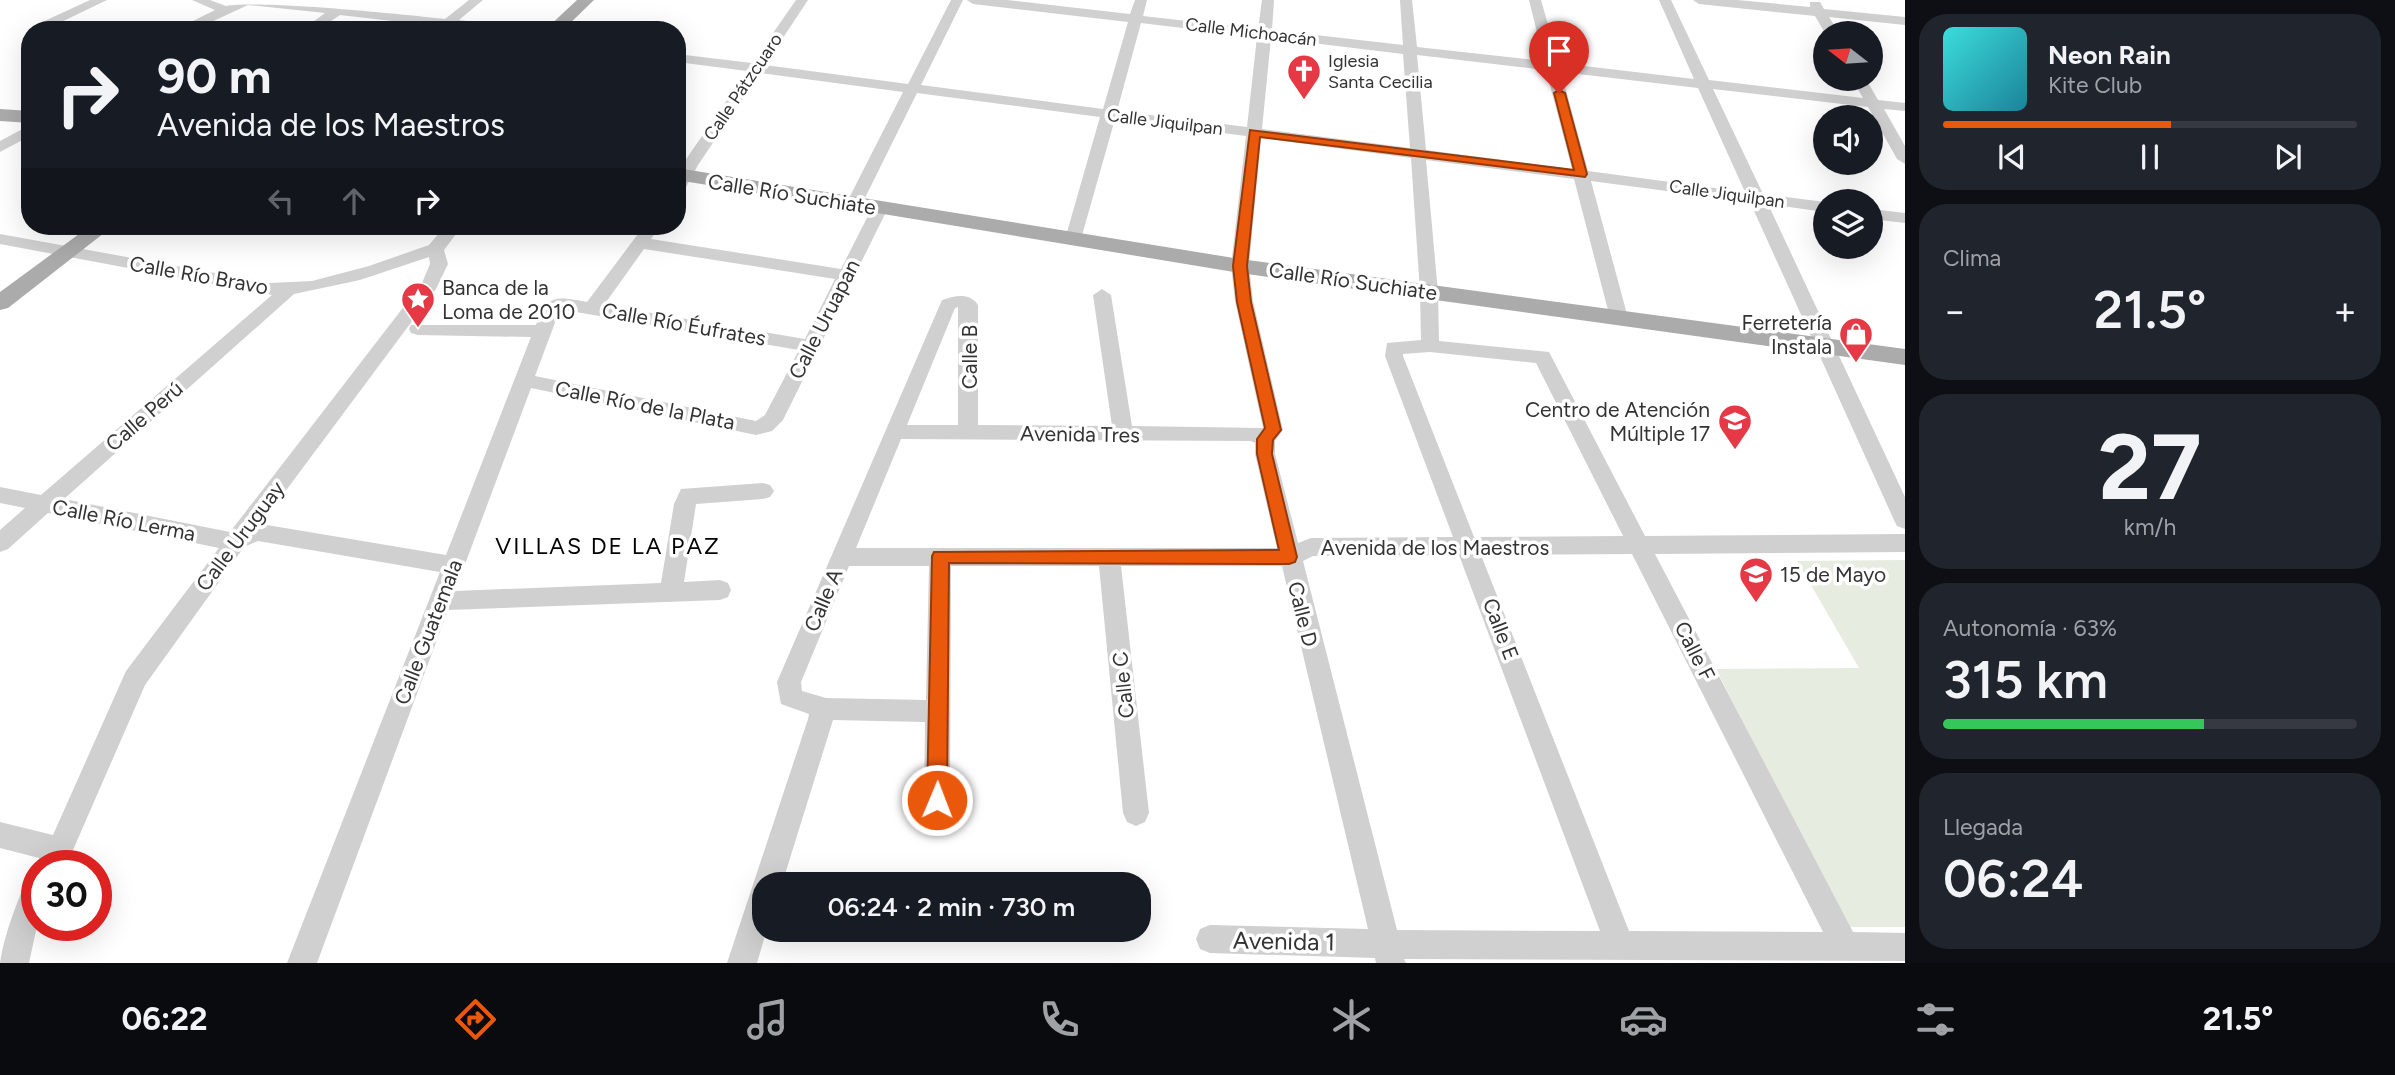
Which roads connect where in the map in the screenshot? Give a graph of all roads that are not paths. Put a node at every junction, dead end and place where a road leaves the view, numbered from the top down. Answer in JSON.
{"nodes":[{"id":1,"x":101,"y":0,"type":"edge"},
{"id":2,"x":198,"y":0,"type":"edge"},
{"id":3,"x":477,"y":0,"type":"edge"},
{"id":4,"x":802,"y":0,"type":"edge"},
{"id":5,"x":957,"y":0,"type":"edge"},
{"id":6,"x":973,"y":0,"type":"edge"},
{"id":7,"x":1141,"y":0,"type":"edge"},
{"id":8,"x":1269,"y":0,"type":"edge"},
{"id":9,"x":1406,"y":0,"type":"edge"},
{"id":10,"x":1535,"y":0,"type":"edge"},
{"id":11,"x":1665,"y":0,"type":"edge"},
{"id":12,"x":1699,"y":0,"type":"edge"},
{"id":13,"x":251,"y":1,"type":"edge"},
{"id":14,"x":593,"y":4,"type":"edge"},
{"id":15,"x":1039,"y":4,"type":"edge"},
{"id":16,"x":1816,"y":6,"type":"edge"},
{"id":17,"x":226,"y":10,"type":"junction"},
{"id":18,"x":337,"y":11,"type":"junction"},
{"id":19,"x":1136,"y":19,"type":"junction"},
{"id":20,"x":433,"y":20,"type":"joint"},
{"id":21,"x":52,"y":21,"type":"edge"},
{"id":22,"x":202,"y":21,"type":"edge"},
{"id":23,"x":216,"y":21,"type":"edge"},
{"id":24,"x":322,"y":21,"type":"edge"},
{"id":25,"x":450,"y":21,"type":"joint"},
{"id":26,"x":568,"y":21,"type":"edge"},
{"id":27,"x":581,"y":21,"type":"edge"},
{"id":28,"x":1905,"y":21,"type":"edge"},
{"id":29,"x":1265,"y":33,"type":"junction"},
{"id":30,"x":1410,"y":50,"type":"junction"},
{"id":31,"x":686,"y":59,"type":"edge"},
{"id":32,"x":1552,"y":66,"type":"junction"},
{"id":33,"x":755,"y":68,"type":"junction"},
{"id":34,"x":1704,"y":84,"type":"junction"},
{"id":35,"x":912,"y":89,"type":"junction"},
{"id":36,"x":1866,"y":91,"type":"edge"},
{"id":37,"x":1873,"y":103,"type":"junction"},
{"id":38,"x":1905,"y":107,"type":"edge"},
{"id":39,"x":0,"y":115,"type":"edge"},
{"id":40,"x":1108,"y":115,"type":"junction"},
{"id":41,"x":21,"y":116,"type":"edge"},
{"id":42,"x":1254,"y":132,"type":"junction"},
{"id":43,"x":21,"y":135,"type":"edge"},
{"id":44,"x":0,"y":147,"type":"edge"},
{"id":45,"x":1418,"y":153,"type":"junction"},
{"id":46,"x":1905,"y":159,"type":"edge"},
{"id":47,"x":686,"y":172,"type":"edge"},
{"id":48,"x":1581,"y":174,"type":"junction"},
{"id":49,"x":686,"y":181,"type":"edge"},
{"id":50,"x":1756,"y":197,"type":"junction"},
{"id":51,"x":854,"y":204,"type":"junction"},
{"id":52,"x":1813,"y":205,"type":"edge"},
{"id":53,"x":880,"y":208,"type":"junction"},
{"id":54,"x":1883,"y":215,"type":"edge"},
{"id":55,"x":1905,"y":218,"type":"edge"},
{"id":56,"x":91,"y":235,"type":"edge"},
{"id":57,"x":446,"y":235,"type":"edge"},
{"id":58,"x":646,"y":235,"type":"edge"},
{"id":59,"x":0,"y":239,"type":"edge"},
{"id":60,"x":1073,"y":239,"type":"junction"},
{"id":61,"x":640,"y":243,"type":"junction"},
{"id":62,"x":435,"y":248,"type":"junction"},
{"id":63,"x":69,"y":251,"type":"junction"},
{"id":64,"x":1240,"y":266,"type":"junction"},
{"id":65,"x":846,"y":275,"type":"junction"},
{"id":66,"x":288,"y":290,"type":"junction"},
{"id":67,"x":1429,"y":292,"type":"junction"},
{"id":68,"x":1102,"y":295,"type":"dead end"},
{"id":69,"x":0,"y":303,"type":"edge"},
{"id":70,"x":557,"y":304,"type":"joint"},
{"id":71,"x":948,"y":304,"type":"joint"},
{"id":72,"x":592,"y":308,"type":"junction"},
{"id":73,"x":1619,"y":318,"type":"junction"},
{"id":74,"x":418,"y":329,"type":"dead end"},
{"id":75,"x":543,"y":331,"type":"junction"},
{"id":76,"x":810,"y":346,"type":"junction"},
{"id":77,"x":1430,"y":346,"type":"junction"},
{"id":78,"x":1824,"y":346,"type":"junction"},
{"id":79,"x":1542,"y":357,"type":"joint"},
{"id":80,"x":1905,"y":357,"type":"edge"},
{"id":81,"x":524,"y":380,"type":"junction"},
{"id":82,"x":765,"y":426,"type":"joint"},
{"id":83,"x":895,"y":432,"type":"junction"},
{"id":84,"x":968,"y":432,"type":"junction"},
{"id":85,"x":1123,"y":435,"type":"junction"},
{"id":86,"x":1265,"y":439,"type":"junction"},
{"id":87,"x":763,"y":491,"type":"dead end"},
{"id":88,"x":0,"y":495,"type":"edge"},
{"id":89,"x":44,"y":504,"type":"junction"},
{"id":90,"x":1905,"y":520,"type":"edge"},
{"id":91,"x":234,"y":542,"type":"junction"},
{"id":92,"x":0,"y":543,"type":"edge"},
{"id":93,"x":1905,"y":543,"type":"edge"},
{"id":94,"x":1640,"y":545,"type":"junction"},
{"id":95,"x":1470,"y":548,"type":"junction"},
{"id":96,"x":940,"y":556,"type":"junction"},
{"id":97,"x":841,"y":557,"type":"junction"},
{"id":98,"x":1109,"y":557,"type":"junction"},
{"id":99,"x":1289,"y":557,"type":"junction"},
{"id":100,"x":454,"y":565,"type":"junction"},
{"id":101,"x":720,"y":590,"type":"dead end"},
{"id":102,"x":671,"y":592,"type":"junction"},
{"id":103,"x":440,"y":601,"type":"junction"},
{"id":104,"x":822,"y":709,"type":"junction"},
{"id":105,"x":938,"y":710,"type":"junction"},
{"id":106,"x":937,"y":800,"type":"dead end"},
{"id":107,"x":1136,"y":813,"type":"dead end"},
{"id":108,"x":0,"y":835,"type":"edge"},
{"id":109,"x":36,"y":850,"type":"edge"},
{"id":110,"x":59,"y":850,"type":"edge"},
{"id":111,"x":772,"y":872,"type":"edge"},
{"id":112,"x":752,"y":933,"type":"edge"},
{"id":113,"x":21,"y":934,"type":"edge"},
{"id":114,"x":1210,"y":939,"type":"dead end"},
{"id":115,"x":1620,"y":945,"type":"junction"},
{"id":116,"x":1844,"y":946,"type":"junction"},
{"id":117,"x":1905,"y":947,"type":"edge"},
{"id":118,"x":1388,"y":953,"type":"edge"},
{"id":119,"x":14,"y":963,"type":"edge"},
{"id":120,"x":302,"y":963,"type":"edge"},
{"id":121,"x":742,"y":963,"type":"edge"}],
"edges":[{"from":1,"to":21,"type":"street"},
{"from":2,"to":17,"type":"street"},
{"from":3,"to":25,"type":"street"},
{"from":4,"to":33,"type":"street","name":"Calle Pátzcuaro"},
{"from":5,"to":35,"type":"street"},
{"from":6,"to":15,"type":"street","name":"Calle Michoacán"},
{"from":7,"to":19,"type":"street"},
{"from":8,"to":29,"type":"street"},
{"from":9,"to":30,"type":"street"},
{"from":10,"to":32,"type":"street"},
{"from":11,"to":34,"type":"street"},
{"from":12,"to":16,"type":"street"},
{"from":13,"to":17,"type":"street"},
{"from":13,"to":18,"type":"street"},
{"from":13,"to":23,"type":"street"},
{"from":14,"to":26,"type":"main road"},
{"from":14,"to":27,"type":"main road"},
{"from":15,"to":19,"type":"street","name":"Calle Michoacán"},
{"from":16,"to":28,"type":"street"},
{"from":17,"to":22,"type":"street"},
{"from":18,"to":20,"type":"street"},
{"from":18,"to":24,"type":"street"},
{"from":19,"to":29,"type":"street","name":"Calle Michoacán"},
{"from":19,"to":40,"type":"street"},
{"from":20,"to":25,"type":"street"},
{"from":29,"to":30,"type":"street","name":"Calle Michoacán"},
{"from":29,"to":42,"type":"street"},
{"from":30,"to":32,"type":"street","name":"Calle Michoacán"},
{"from":30,"to":45,"type":"street"},
{"from":31,"to":33,"type":"street","name":"Calle Jiquilpan"},
{"from":32,"to":34,"type":"street","name":"Calle Michoacán"},
{"from":32,"to":48,"type":"street"},
{"from":33,"to":35,"type":"street","name":"Calle Jiquilpan"},
{"from":33,"to":47,"type":"street","name":"Calle Pátzcuaro"},
{"from":34,"to":37,"type":"street","name":"Calle Michoacán"},
{"from":34,"to":50,"type":"street"},
{"from":35,"to":40,"type":"street","name":"Calle Jiquilpan"},
{"from":35,"to":51,"type":"street"},
{"from":36,"to":37,"type":"street"},
{"from":37,"to":38,"type":"street","name":"Calle Michoacán"},
{"from":37,"to":46,"type":"street"},
{"from":39,"to":41,"type":"main road"},
{"from":40,"to":42,"type":"street","name":"Calle Jiquilpan"},
{"from":40,"to":60,"type":"street"},
{"from":42,"to":45,"type":"street","name":"Calle Jiquilpan"},
{"from":42,"to":64,"type":"street"},
{"from":43,"to":44,"type":"street"},
{"from":45,"to":48,"type":"street","name":"Calle Jiquilpan"},
{"from":45,"to":67,"type":"street"},
{"from":48,"to":50,"type":"street","name":"Calle Jiquilpan"},
{"from":48,"to":73,"type":"street"},
{"from":49,"to":51,"type":"main road","name":"Calle Río Suchiate"},
{"from":50,"to":52,"type":"street","name":"Calle Jiquilpan"},
{"from":50,"to":78,"type":"street"},
{"from":51,"to":53,"type":"main road","name":"Calle Río Suchiate"},
{"from":53,"to":60,"type":"main road","name":"Calle Río Suchiate"},
{"from":53,"to":65,"type":"street","name":"Calle Uruapan"},
{"from":54,"to":55,"type":"street"},
{"from":56,"to":63,"type":"main road"},
{"from":57,"to":62,"type":"street"},
{"from":58,"to":61,"type":"street"},
{"from":59,"to":63,"type":"street","name":"Calle Río Bravo"},
{"from":60,"to":64,"type":"main road","name":"Calle Río Suchiate"},
{"from":61,"to":65,"type":"street"},
{"from":61,"to":72,"type":"street"},
{"from":62,"to":66,"type":"street","name":"Calle Río Bravo"},
{"from":62,"to":91,"type":"street","name":"Calle Uruguay"},
{"from":63,"to":66,"type":"street","name":"Calle Río Bravo"},
{"from":63,"to":69,"type":"main road"},
{"from":64,"to":67,"type":"main road","name":"Calle Río Suchiate"},
{"from":64,"to":86,"type":"street","name":"Calle D"},
{"from":65,"to":76,"type":"street","name":"Calle Uruapan"},
{"from":66,"to":89,"type":"street","name":"Calle Perú"},
{"from":67,"to":73,"type":"main road","name":"Calle Río Suchiate"},
{"from":67,"to":77,"type":"street"},
{"from":68,"to":85,"type":"street"},
{"from":70,"to":72,"type":"street","name":"Calle Río Éufrates"},
{"from":70,"to":75,"type":"street","name":"Calle Guatemala"},
{"from":71,"to":83,"type":"street","name":"Calle A"},
{"from":71,"to":84,"type":"street","name":"Calle B"},
{"from":72,"to":76,"type":"street","name":"Calle Río Éufrates"},
{"from":73,"to":78,"type":"main road","name":"Calle Río Suchiate"},
{"from":74,"to":75,"type":"street"},
{"from":75,"to":81,"type":"street","name":"Calle Guatemala"},
{"from":76,"to":82,"type":"street","name":"Calle Uruapan"},
{"from":77,"to":79,"type":"street","name":"Calle E"},
{"from":77,"to":95,"type":"street","name":"Calle E"},
{"from":78,"to":80,"type":"main road","name":"Calle Río Suchiate"},
{"from":78,"to":90,"type":"street"},
{"from":79,"to":94,"type":"street","name":"Calle F"},
{"from":81,"to":82,"type":"street","name":"Calle Río de la Plata"},
{"from":81,"to":100,"type":"street","name":"Calle Guatemala"},
{"from":83,"to":84,"type":"street","name":"Avenida Tres"},
{"from":83,"to":97,"type":"street","name":"Calle A"},
{"from":84,"to":85,"type":"street","name":"Avenida Tres"},
{"from":85,"to":86,"type":"street","name":"Avenida Tres"},
{"from":86,"to":99,"type":"street","name":"Calle D"},
{"from":87,"to":102,"type":"street"},
{"from":88,"to":89,"type":"street","name":"Calle Río Lerma"},
{"from":89,"to":91,"type":"street","name":"Calle Río Lerma"},
{"from":89,"to":92,"type":"street","name":"Calle Perú"},
{"from":91,"to":100,"type":"street","name":"Calle Río Lerma"},
{"from":91,"to":110,"type":"street","name":"Calle Uruguay"},
{"from":93,"to":94,"type":"street","name":"Avenida de los Maestros"},
{"from":94,"to":95,"type":"street","name":"Avenida de los Maestros"},
{"from":94,"to":116,"type":"street","name":"Calle F"},
{"from":95,"to":99,"type":"street","name":"Avenida de los Maestros"},
{"from":95,"to":115,"type":"street","name":"Calle E"},
{"from":96,"to":97,"type":"street","name":"Avenida de los Maestros"},
{"from":96,"to":98,"type":"street","name":"Avenida de los Maestros"},
{"from":96,"to":105,"type":"street"},
{"from":97,"to":104,"type":"street","name":"Calle A"},
{"from":98,"to":99,"type":"street","name":"Avenida de los Maestros"},
{"from":98,"to":107,"type":"street","name":"Calle C"},
{"from":99,"to":118,"type":"street","name":"Calle D"},
{"from":100,"to":103,"type":"street","name":"Calle Guatemala"},
{"from":101,"to":102,"type":"street"},
{"from":102,"to":103,"type":"street"},
{"from":103,"to":120,"type":"street","name":"Calle Guatemala"},
{"from":104,"to":105,"type":"street"},
{"from":104,"to":111,"type":"street"},
{"from":105,"to":106,"type":"street"},
{"from":108,"to":109,"type":"street"},
{"from":112,"to":121,"type":"street"},
{"from":113,"to":119,"type":"street"},
{"from":114,"to":118,"type":"street","name":"Avenida 1"},
{"from":115,"to":116,"type":"street","name":"Avenida 1"},
{"from":115,"to":118,"type":"street","name":"Avenida 1"},
{"from":116,"to":117,"type":"street","name":"Avenida 1"}]}
